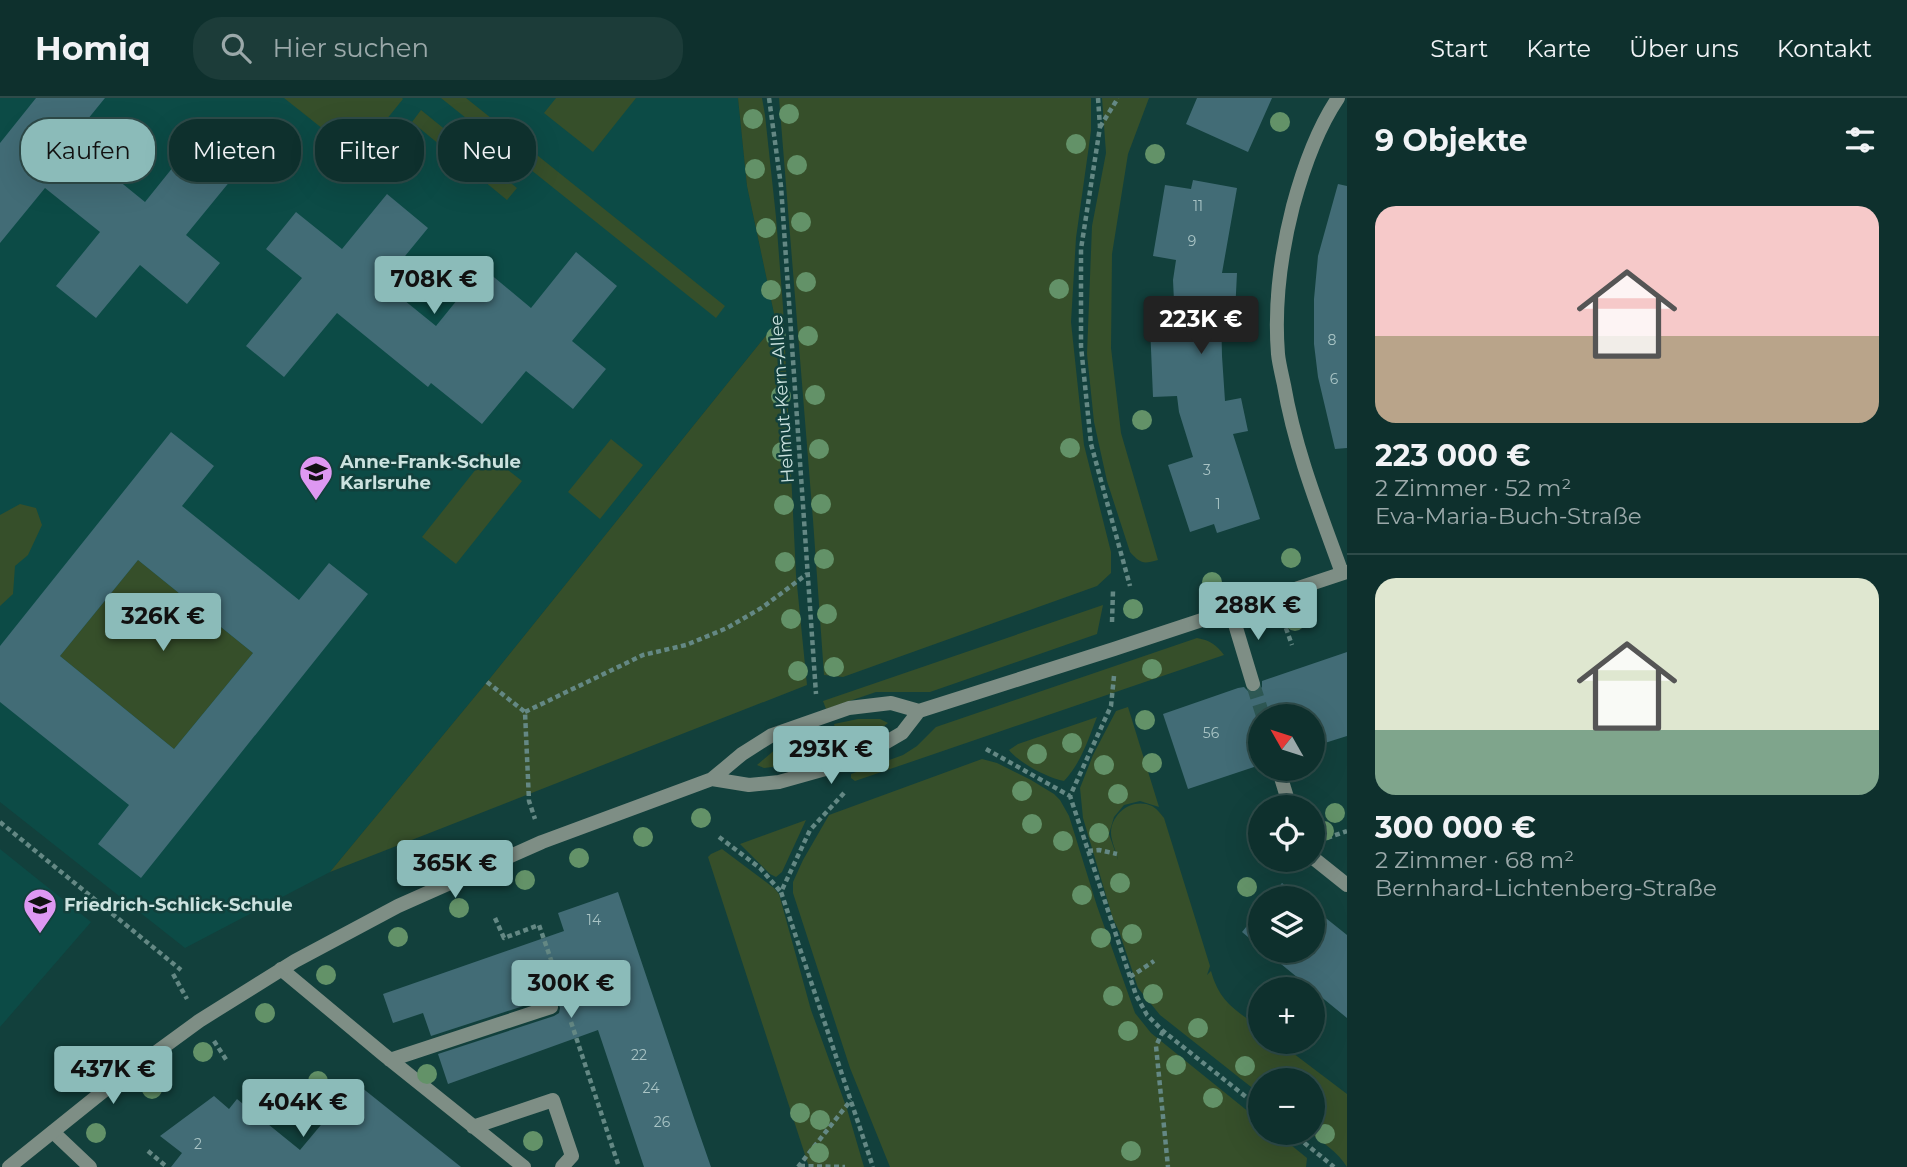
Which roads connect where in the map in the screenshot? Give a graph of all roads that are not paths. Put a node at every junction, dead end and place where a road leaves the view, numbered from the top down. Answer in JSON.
{"nodes":[{"id":1,"x":1338,"y":98,"type":"edge"},
{"id":2,"x":1345,"y":573,"type":"edge"},
{"id":3,"x":1231,"y":611,"type":"junction"},
{"id":4,"x":1253,"y":684,"type":"tunnel mouth"},
{"id":5,"x":919,"y":711,"type":"junction"},
{"id":6,"x":712,"y":779,"type":"junction"},
{"id":7,"x":1325,"y":867,"type":"edge"},
{"id":8,"x":1347,"y":885,"type":"edge"},
{"id":9,"x":281,"y":969,"type":"junction"},
{"id":10,"x":551,"y":1007,"type":"dead end"},
{"id":11,"x":390,"y":1060,"type":"junction"},
{"id":12,"x":473,"y":1127,"type":"junction"},
{"id":13,"x":53,"y":1132,"type":"junction"},
{"id":14,"x":9,"y":1167,"type":"edge"},
{"id":15,"x":90,"y":1167,"type":"edge"},
{"id":16,"x":524,"y":1167,"type":"edge"},
{"id":17,"x":562,"y":1167,"type":"edge"}],
"edges":[{"from":1,"to":2,"type":"street"},
{"from":2,"to":3,"type":"street"},
{"from":3,"to":4,"type":"street"},
{"from":3,"to":5,"type":"street"},
{"from":5,"to":6,"type":"street"},
{"from":5,"to":6,"type":"street"},
{"from":6,"to":9,"type":"street"},
{"from":7,"to":8,"type":"street"},
{"from":9,"to":11,"type":"street"},
{"from":9,"to":13,"type":"street"},
{"from":10,"to":11,"type":"street"},
{"from":11,"to":12,"type":"street"},
{"from":12,"to":16,"type":"street"},
{"from":12,"to":17,"type":"street"},
{"from":13,"to":14,"type":"street"},
{"from":13,"to":15,"type":"street"}]}
